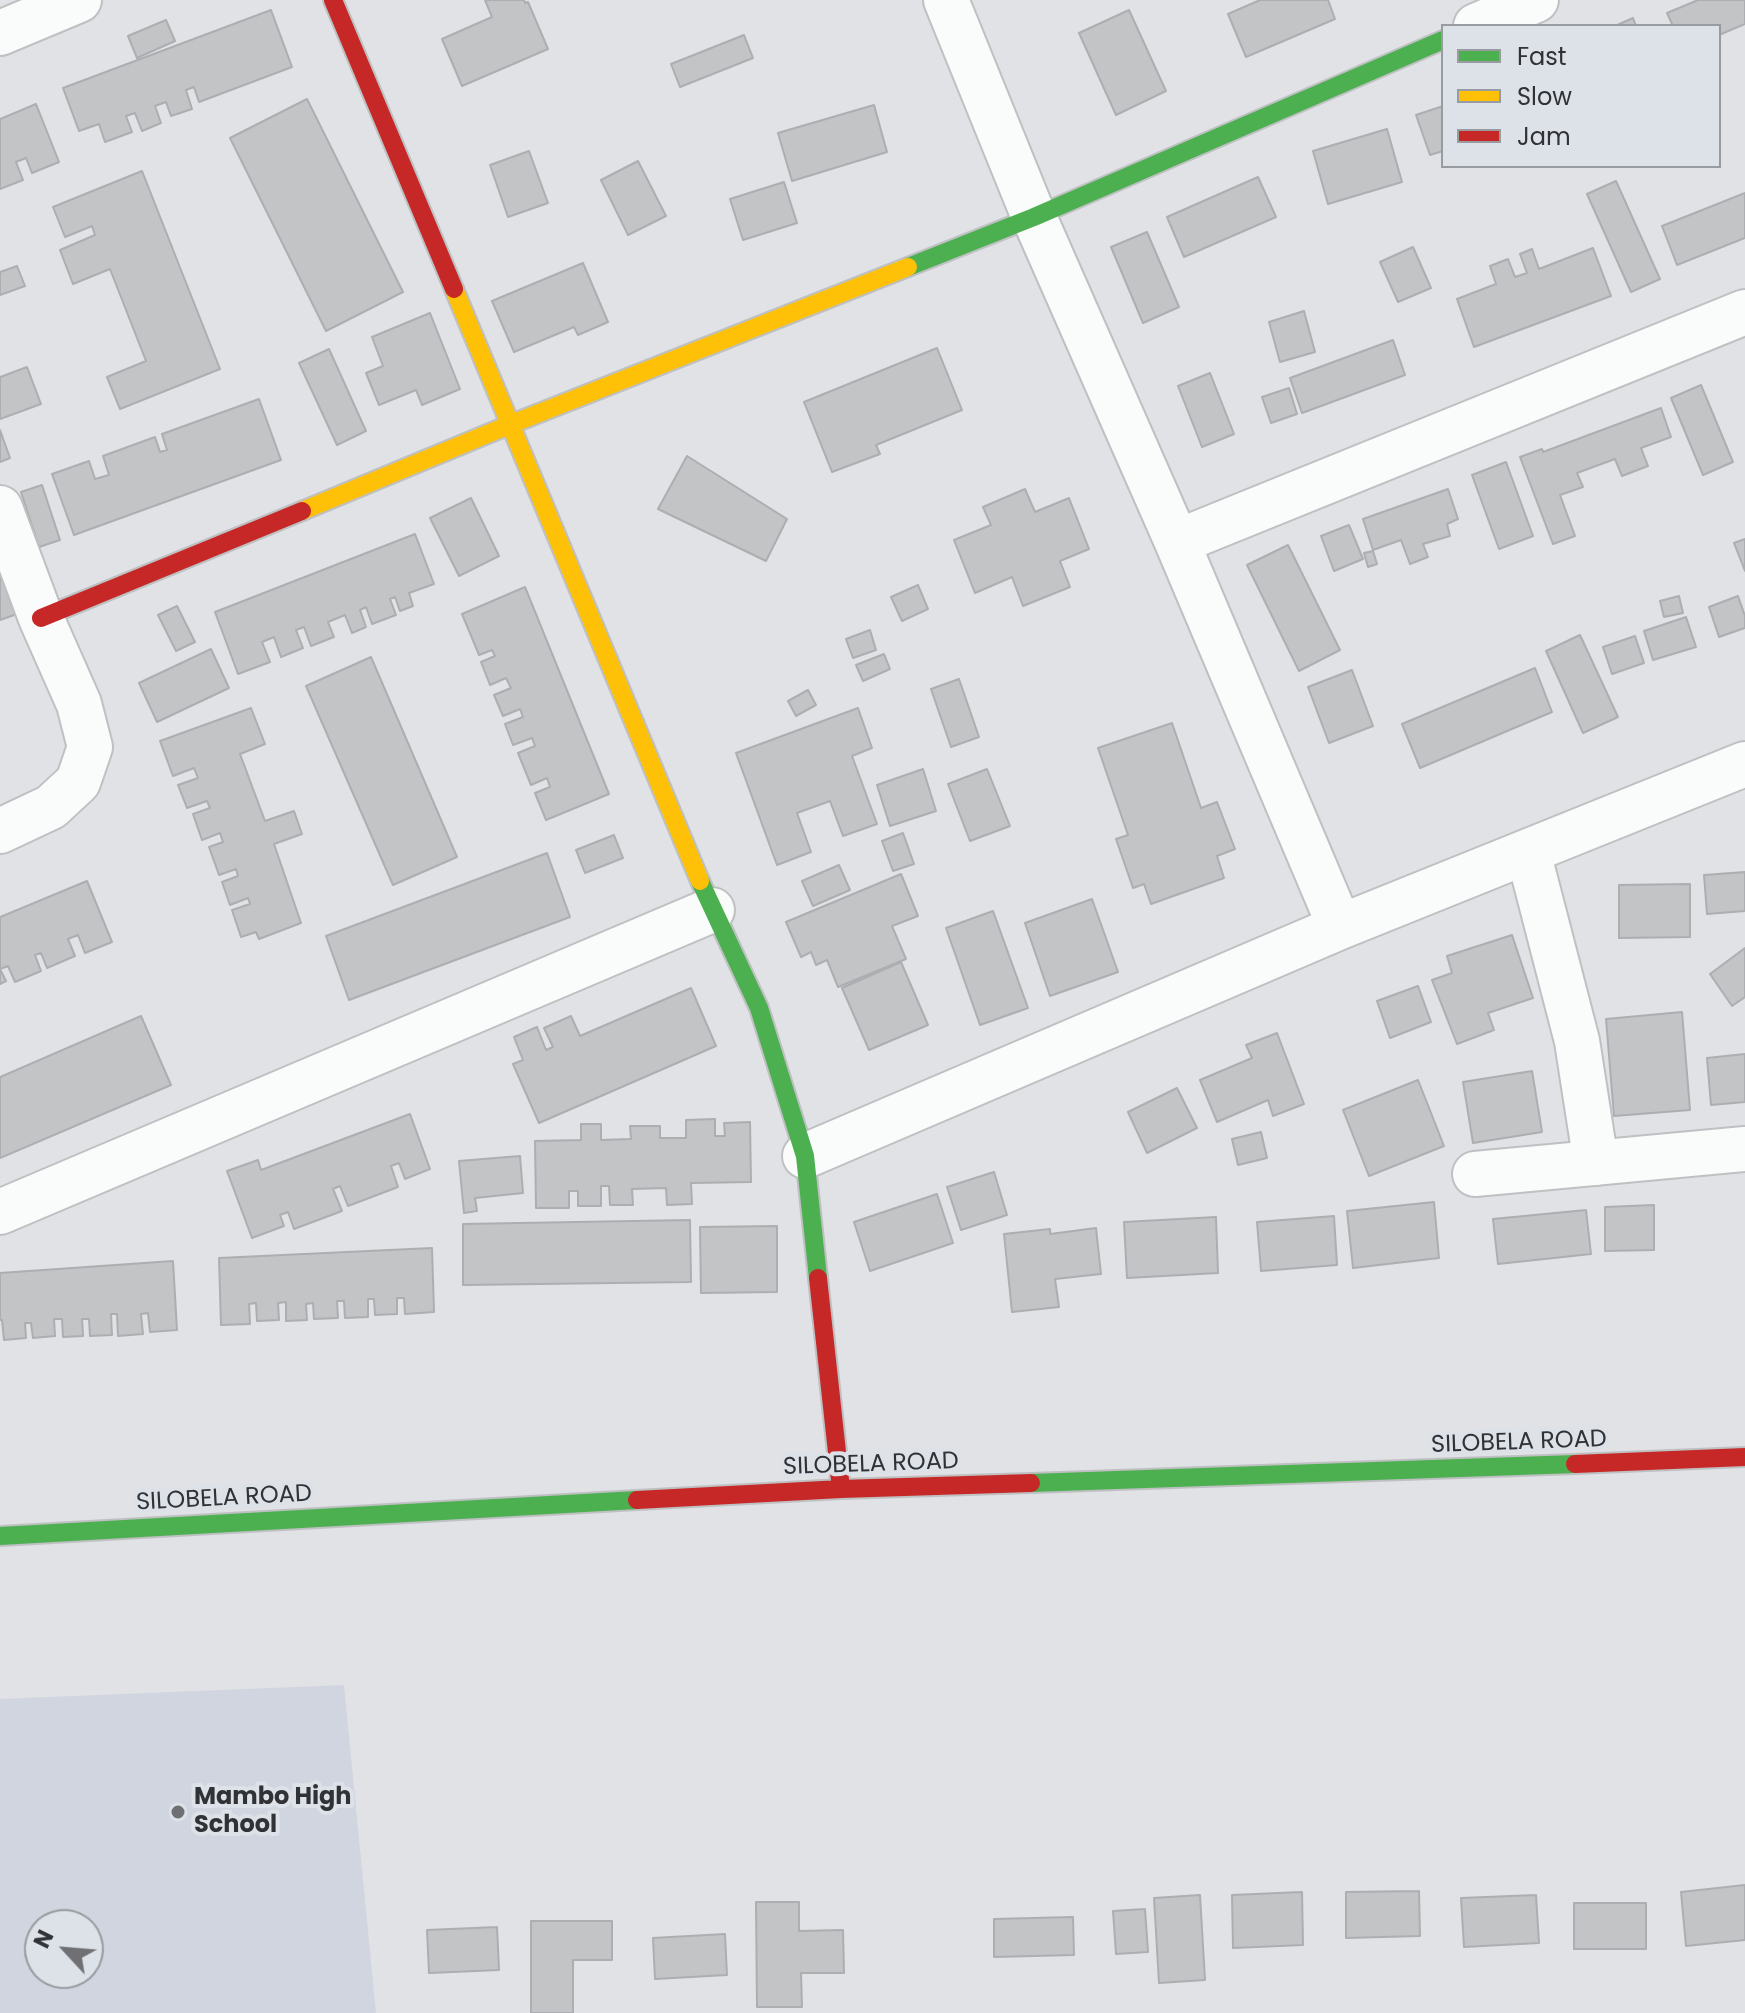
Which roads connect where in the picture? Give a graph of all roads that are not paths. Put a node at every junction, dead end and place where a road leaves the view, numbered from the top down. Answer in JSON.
{"nodes":[{"id":1,"x":79,"y":0,"type":"edge"},
{"id":2,"x":333,"y":0,"type":"edge"},
{"id":3,"x":946,"y":0,"type":"edge"},
{"id":4,"x":1536,"y":0,"type":"edge"},
{"id":5,"x":1481,"y":24,"type":"edge"},
{"id":6,"x":0,"y":33,"type":"edge"},
{"id":7,"x":1441,"y":41,"type":"edge"},
{"id":8,"x":1034,"y":217,"type":"junction"},
{"id":9,"x":1745,"y":312,"type":"edge"},
{"id":10,"x":509,"y":425,"type":"junction"},
{"id":11,"x":0,"y":508,"type":"edge"},
{"id":12,"x":1177,"y":542,"type":"junction"},
{"id":13,"x":41,"y":618,"type":"junction"},
{"id":14,"x":1745,"y":764,"type":"edge"},
{"id":15,"x":0,"y":831,"type":"edge"},
{"id":16,"x":1528,"y":852,"type":"junction"},
{"id":17,"x":712,"y":910,"type":"junction"},
{"id":18,"x":1340,"y":927,"type":"junction"},
{"id":19,"x":1745,"y":1149,"type":"edge"},
{"id":20,"x":805,"y":1156,"type":"junction"},
{"id":21,"x":1596,"y":1163,"type":"junction"},
{"id":22,"x":1475,"y":1174,"type":"dead end"},
{"id":23,"x":0,"y":1212,"type":"edge"},
{"id":24,"x":1745,"y":1457,"type":"edge"},
{"id":25,"x":841,"y":1489,"type":"junction"},
{"id":26,"x":0,"y":1536,"type":"edge"}],
"edges":[{"from":1,"to":6,"type":"street"},
{"from":2,"to":10,"type":"street"},
{"from":3,"to":8,"type":"street"},
{"from":4,"to":5,"type":"street"},
{"from":7,"to":8,"type":"street"},
{"from":8,"to":10,"type":"street"},
{"from":8,"to":12,"type":"street"},
{"from":9,"to":12,"type":"street"},
{"from":10,"to":13,"type":"street"},
{"from":10,"to":17,"type":"street"},
{"from":11,"to":13,"type":"street"},
{"from":12,"to":18,"type":"street"},
{"from":13,"to":15,"type":"street"},
{"from":14,"to":16,"type":"street"},
{"from":16,"to":18,"type":"street"},
{"from":16,"to":21,"type":"street"},
{"from":17,"to":20,"type":"street"},
{"from":17,"to":23,"type":"street"},
{"from":18,"to":20,"type":"street"},
{"from":19,"to":21,"type":"street"},
{"from":20,"to":25,"type":"street"},
{"from":21,"to":22,"type":"street"},
{"from":24,"to":25,"type":"street","name":"SILOBELA ROAD"},
{"from":25,"to":26,"type":"street","name":"SILOBELA ROAD"}]}
